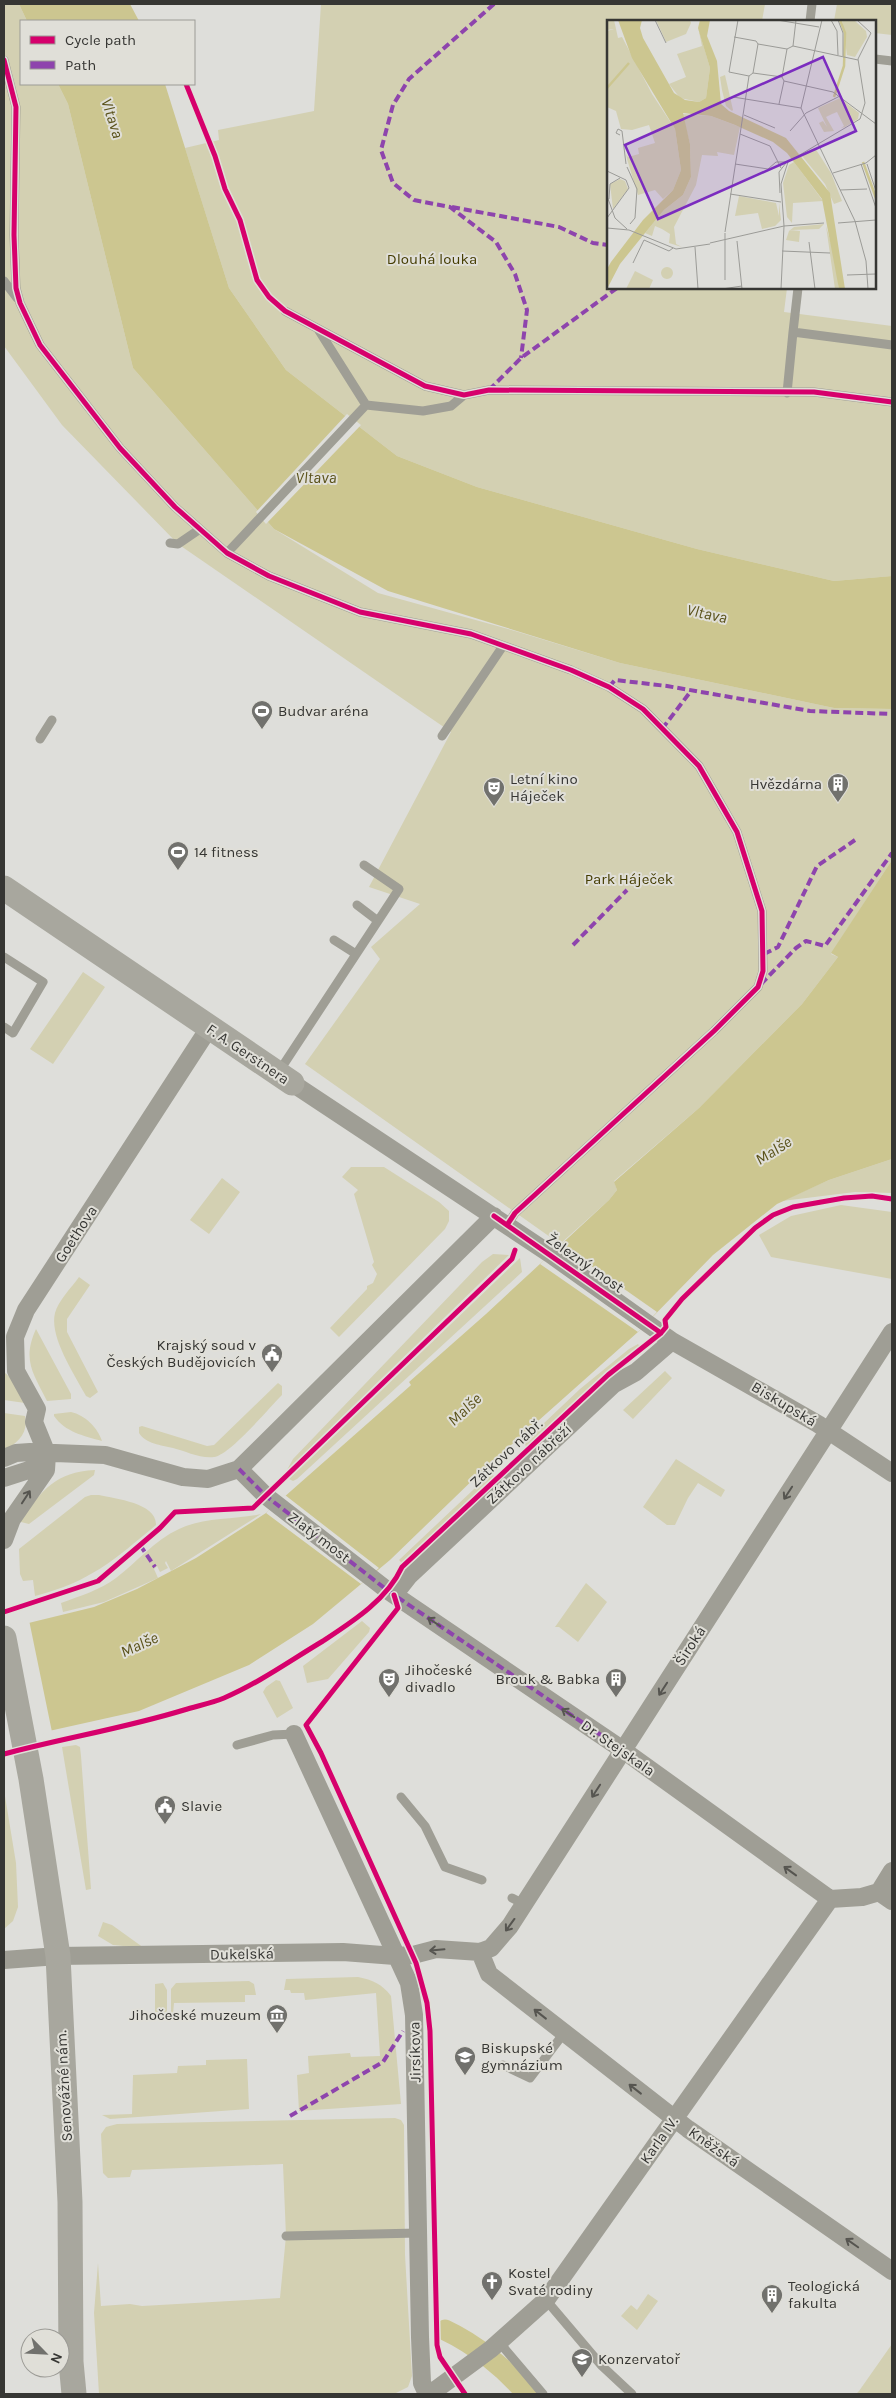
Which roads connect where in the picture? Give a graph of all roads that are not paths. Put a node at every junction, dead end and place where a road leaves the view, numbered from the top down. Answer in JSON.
{"nodes":[{"id":1,"x":812,"y":4,"type":"edge"},
{"id":2,"x":810,"y":20,"type":"edge"},
{"id":3,"x":876,"y":59,"type":"edge"},
{"id":4,"x":4,"y":60,"type":"edge"},
{"id":5,"x":892,"y":61,"type":"edge"},
{"id":6,"x":4,"y":281,"type":"edge"},
{"id":7,"x":798,"y":289,"type":"edge"},
{"id":8,"x":20,"y":303,"type":"junction"},
{"id":9,"x":285,"y":311,"type":"dead end"},
{"id":10,"x":317,"y":327,"type":"junction"},
{"id":11,"x":793,"y":332,"type":"junction"},
{"id":12,"x":892,"y":345,"type":"edge"},
{"id":13,"x":787,"y":394,"type":"junction"},
{"id":14,"x":464,"y":395,"type":"junction"},
{"id":15,"x":892,"y":402,"type":"edge"},
{"id":16,"x":363,"y":407,"type":"junction"},
{"id":17,"x":200,"y":528,"type":"junction"},
{"id":18,"x":170,"y":543,"type":"dead end"},
{"id":19,"x":230,"y":550,"type":"junction"},
{"id":20,"x":503,"y":646,"type":"junction"},
{"id":21,"x":52,"y":720,"type":"dead end"},
{"id":22,"x":442,"y":736,"type":"dead end"},
{"id":23,"x":40,"y":739,"type":"dead end"},
{"id":24,"x":364,"y":865,"type":"dead end"},
{"id":25,"x":4,"y":888,"type":"edge"},
{"id":26,"x":358,"y":905,"type":"dead end"},
{"id":27,"x":378,"y":920,"type":"junction"},
{"id":28,"x":334,"y":940,"type":"dead end"},
{"id":29,"x":356,"y":954,"type":"junction"},
{"id":30,"x":4,"y":957,"type":"edge"},
{"id":31,"x":4,"y":1028,"type":"edge"},
{"id":32,"x":209,"y":1028,"type":"junction"},
{"id":33,"x":285,"y":1078,"type":"junction"},
{"id":34,"x":501,"y":1220,"type":"junction"},
{"id":35,"x":892,"y":1332,"type":"edge"},
{"id":36,"x":672,"y":1341,"type":"junction"},
{"id":37,"x":828,"y":1431,"type":"junction"},
{"id":38,"x":46,"y":1454,"type":"junction"},
{"id":39,"x":4,"y":1458,"type":"edge"},
{"id":40,"x":239,"y":1469,"type":"junction"},
{"id":41,"x":892,"y":1473,"type":"edge"},
{"id":42,"x":4,"y":1478,"type":"edge"},
{"id":43,"x":4,"y":1540,"type":"edge"},
{"id":44,"x":399,"y":1598,"type":"junction"},
{"id":45,"x":4,"y":1638,"type":"edge"},
{"id":46,"x":294,"y":1734,"type":"joint"},
{"id":47,"x":237,"y":1745,"type":"dead end"},
{"id":48,"x":623,"y":1750,"type":"junction"},
{"id":49,"x":401,"y":1797,"type":"dead end"},
{"id":50,"x":892,"y":1871,"type":"edge"},
{"id":51,"x":482,"y":1880,"type":"dead end"},
{"id":52,"x":886,"y":1897,"type":"edge"},
{"id":53,"x":830,"y":1899,"type":"junction"},
{"id":54,"x":480,"y":1952,"type":"junction"},
{"id":55,"x":58,"y":1956,"type":"junction"},
{"id":56,"x":395,"y":1956,"type":"junction"},
{"id":57,"x":4,"y":1960,"type":"edge"},
{"id":58,"x":564,"y":2032,"type":"junction"},
{"id":59,"x":503,"y":2065,"type":"dead end"},
{"id":60,"x":674,"y":2119,"type":"junction"},
{"id":61,"x":418,"y":2234,"type":"junction"},
{"id":62,"x":286,"y":2236,"type":"dead end"},
{"id":63,"x":892,"y":2271,"type":"edge"},
{"id":64,"x":546,"y":2300,"type":"junction"},
{"id":65,"x":495,"y":2346,"type":"junction"},
{"id":66,"x":74,"y":2394,"type":"edge"},
{"id":67,"x":428,"y":2394,"type":"edge"},
{"id":68,"x":543,"y":2394,"type":"edge"},
{"id":69,"x":632,"y":2394,"type":"edge"}],
"edges":[{"from":1,"to":2,"type":"lane"},
{"from":3,"to":5,"type":"lane"},
{"from":4,"to":8,"type":"lane"},
{"from":6,"to":8,"type":"lane"},
{"from":7,"to":11,"type":"lane"},
{"from":8,"to":17,"type":"lane"},
{"from":9,"to":10,"type":"lane"},
{"from":10,"to":14,"type":"lane"},
{"from":10,"to":16,"type":"lane"},
{"from":11,"to":12,"type":"lane"},
{"from":11,"to":13,"type":"lane"},
{"from":13,"to":14,"type":"lane"},
{"from":13,"to":15,"type":"lane"},
{"from":14,"to":16,"type":"lane"},
{"from":16,"to":19,"type":"lane"},
{"from":17,"to":18,"type":"lane"},
{"from":17,"to":19,"type":"lane"},
{"from":19,"to":20,"type":"lane"},
{"from":20,"to":22,"type":"lane"},
{"from":20,"to":34,"type":"lane"},
{"from":21,"to":23,"type":"lane"},
{"from":24,"to":27,"type":"lane"},
{"from":25,"to":32,"type":"street","name":"F. A. Gerstnera"},
{"from":26,"to":27,"type":"lane"},
{"from":27,"to":29,"type":"lane"},
{"from":28,"to":29,"type":"lane"},
{"from":29,"to":33,"type":"lane"},
{"from":30,"to":31,"type":"lane"},
{"from":32,"to":33,"type":"street","name":"F. A. Gerstnera"},
{"from":32,"to":38,"type":"street","name":"Goethova"},
{"from":33,"to":34,"type":"street","name":"F. A. Gerstnera"},
{"from":34,"to":36,"type":"street","name":"Železný most"},
{"from":34,"to":40,"type":"street"},
{"from":35,"to":37,"type":"street","name":"Široká"},
{"from":36,"to":37,"type":"street","name":"Biskupská"},
{"from":36,"to":44,"type":"street","name":"Zátkovo nábřeží"},
{"from":37,"to":41,"type":"street","name":"Biskupská"},
{"from":37,"to":48,"type":"street","name":"Široká","one_way":true},
{"from":38,"to":39,"type":"street"},
{"from":38,"to":40,"type":"street"},
{"from":38,"to":42,"type":"street"},
{"from":43,"to":38,"type":"street","one_way":true},
{"from":40,"to":44,"type":"street","name":"Zlatý most"},
{"from":48,"to":44,"type":"street","name":"Dr. Stejskala","one_way":true},
{"from":45,"to":55,"type":"street","name":"Senovážné nám."},
{"from":46,"to":47,"type":"lane"},
{"from":46,"to":56,"type":"street","name":"Jirsíkova"},
{"from":53,"to":48,"type":"street","name":"Dr. Stejskala","one_way":true},
{"from":48,"to":54,"type":"street","name":"Široká","one_way":true},
{"from":49,"to":51,"type":"lane"},
{"from":50,"to":52,"type":"street"},
{"from":52,"to":53,"type":"street"},
{"from":53,"to":60,"type":"street","name":"Karla IV."},
{"from":54,"to":56,"type":"street","name":"Dukelská","one_way":true},
{"from":58,"to":54,"type":"street","name":"Kněžská","one_way":true},
{"from":55,"to":56,"type":"street","name":"Dukelská"},
{"from":55,"to":57,"type":"street","name":"Dukelská"},
{"from":55,"to":66,"type":"street","name":"Senovážné nám."},
{"from":56,"to":61,"type":"street","name":"Jirsíkova"},
{"from":58,"to":59,"type":"lane"},
{"from":60,"to":58,"type":"street","name":"Kněžská","one_way":true},
{"from":63,"to":60,"type":"street","name":"Kněžská","one_way":true},
{"from":60,"to":64,"type":"street","name":"Karla IV."},
{"from":61,"to":62,"type":"lane"},
{"from":61,"to":67,"type":"street","name":"Jirsíkova"},
{"from":64,"to":65,"type":"street","name":"Karla IV."},
{"from":64,"to":69,"type":"lane"},
{"from":65,"to":67,"type":"street","name":"Karla IV."},
{"from":65,"to":68,"type":"lane"}]}
